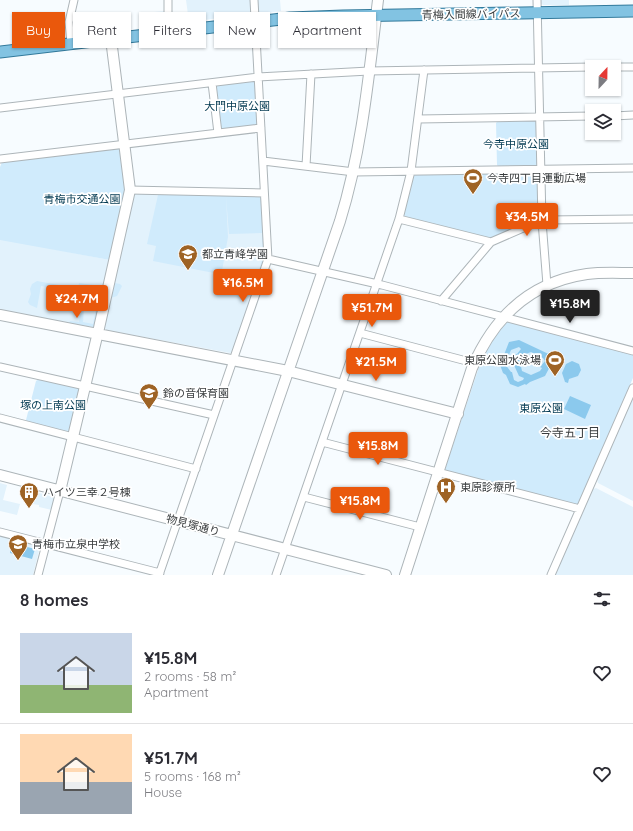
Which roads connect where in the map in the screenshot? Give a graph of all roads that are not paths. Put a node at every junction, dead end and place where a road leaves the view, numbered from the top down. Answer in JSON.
{"nodes":[{"id":1,"x":74,"y":0,"type":"edge"},
{"id":2,"x":168,"y":0,"type":"edge"},
{"id":3,"x":254,"y":0,"type":"edge"},
{"id":4,"x":378,"y":0,"type":"edge"},
{"id":5,"x":537,"y":0,"type":"edge"},
{"id":6,"x":633,"y":11,"type":"edge"},
{"id":7,"x":168,"y":12,"type":"edge"},
{"id":8,"x":255,"y":12,"type":"edge"},
{"id":9,"x":538,"y":13,"type":"junction"},
{"id":10,"x":376,"y":15,"type":"joint"},
{"id":11,"x":71,"y":44,"type":"joint"},
{"id":12,"x":112,"y":48,"type":"edge"},
{"id":13,"x":256,"y":48,"type":"edge"},
{"id":14,"x":372,"y":48,"type":"edge"},
{"id":15,"x":0,"y":52,"type":"edge"},
{"id":16,"x":621,"y":67,"type":"edge"},
{"id":17,"x":633,"y":67,"type":"edge"},
{"id":18,"x":538,"y":68,"type":"junction"},
{"id":19,"x":585,"y":68,"type":"edge"},
{"id":20,"x":424,"y":70,"type":"junction"},
{"id":21,"x":369,"y":71,"type":"junction"},
{"id":22,"x":311,"y":74,"type":"junction"},
{"id":23,"x":258,"y":77,"type":"junction"},
{"id":24,"x":212,"y":83,"type":"junction"},
{"id":25,"x":118,"y":94,"type":"junction"},
{"id":26,"x":0,"y":108,"type":"edge"},
{"id":27,"x":585,"y":116,"type":"edge"},
{"id":28,"x":621,"y":116,"type":"edge"},
{"id":29,"x":633,"y":116,"type":"edge"},
{"id":30,"x":539,"y":117,"type":"junction"},
{"id":31,"x":419,"y":119,"type":"junction"},
{"id":32,"x":260,"y":128,"type":"junction"},
{"id":33,"x":218,"y":133,"type":"junction"},
{"id":34,"x":124,"y":144,"type":"junction"},
{"id":35,"x":0,"y":159,"type":"edge"},
{"id":36,"x":262,"y":161,"type":"junction"},
{"id":37,"x":306,"y":166,"type":"junction"},
{"id":38,"x":633,"y":168,"type":"edge"},
{"id":39,"x":540,"y":169,"type":"junction"},
{"id":40,"x":411,"y":171,"type":"junction"},
{"id":41,"x":354,"y":172,"type":"junction"},
{"id":42,"x":130,"y":190,"type":"junction"},
{"id":43,"x":264,"y":193,"type":"junction"},
{"id":44,"x":399,"y":219,"type":"junction"},
{"id":45,"x":633,"y":219,"type":"edge"},
{"id":46,"x":542,"y":221,"type":"junction"},
{"id":47,"x":491,"y":242,"type":"junction"},
{"id":48,"x":268,"y":259,"type":"junction"},
{"id":49,"x":323,"y":271,"type":"junction"},
{"id":50,"x":633,"y":273,"type":"edge"},
{"id":51,"x":377,"y":284,"type":"junction"},
{"id":52,"x":548,"y":285,"type":"junction"},
{"id":53,"x":441,"y":301,"type":"junction"},
{"id":54,"x":0,"y":315,"type":"edge"},
{"id":55,"x":503,"y":317,"type":"junction"},
{"id":56,"x":360,"y":333,"type":"junction"},
{"id":57,"x":98,"y":334,"type":"junction"},
{"id":58,"x":633,"y":351,"type":"edge"},
{"id":59,"x":233,"y":360,"type":"junction"},
{"id":60,"x":474,"y":363,"type":"junction"},
{"id":61,"x":0,"y":367,"type":"edge"},
{"id":62,"x":288,"y":371,"type":"junction"},
{"id":63,"x":342,"y":384,"type":"junction"},
{"id":64,"x":85,"y":387,"type":"junction"},
{"id":65,"x":633,"y":388,"type":"edge"},
{"id":66,"x":458,"y":414,"type":"junction"},
{"id":67,"x":214,"y":415,"type":"junction"},
{"id":68,"x":0,"y":418,"type":"edge"},
{"id":69,"x":73,"y":437,"type":"junction"},
{"id":70,"x":322,"y":442,"type":"junction"},
{"id":71,"x":196,"y":469,"type":"junction"},
{"id":72,"x":438,"y":472,"type":"junction"},
{"id":73,"x":0,"y":475,"type":"edge"},
{"id":74,"x":60,"y":491,"type":"junction"},
{"id":75,"x":304,"y":497,"type":"junction"},
{"id":76,"x":580,"y":509,"type":"junction"},
{"id":77,"x":178,"y":521,"type":"junction"},
{"id":78,"x":420,"y":528,"type":"junction"},
{"id":79,"x":0,"y":532,"type":"edge"},
{"id":80,"x":232,"y":535,"type":"junction"},
{"id":81,"x":46,"y":544,"type":"junction"},
{"id":82,"x":285,"y":550,"type":"junction"},
{"id":83,"x":159,"y":574,"type":"edge"},
{"id":84,"x":38,"y":575,"type":"edge"},
{"id":85,"x":218,"y":575,"type":"edge"},
{"id":86,"x":276,"y":575,"type":"edge"},
{"id":87,"x":386,"y":575,"type":"edge"},
{"id":88,"x":405,"y":575,"type":"edge"},
{"id":89,"x":551,"y":575,"type":"edge"}],
"edges":[{"from":1,"to":11,"type":"street"},
{"from":2,"to":7,"type":"street"},
{"from":3,"to":8,"type":"street"},
{"from":4,"to":10,"type":"street"},
{"from":5,"to":9,"type":"street"},
{"from":6,"to":9,"type":"main road","name":"青梅入間線バイパス"},
{"from":9,"to":10,"type":"main road","name":"青梅入間線バイパス"},
{"from":9,"to":18,"type":"street"},
{"from":11,"to":15,"type":"main road","name":"青梅入間線バイパス"},
{"from":12,"to":25,"type":"street"},
{"from":13,"to":23,"type":"street"},
{"from":14,"to":21,"type":"street"},
{"from":16,"to":17,"type":"street"},
{"from":18,"to":19,"type":"street"},
{"from":18,"to":20,"type":"street"},
{"from":18,"to":30,"type":"street"},
{"from":20,"to":21,"type":"street"},
{"from":20,"to":31,"type":"street"},
{"from":21,"to":22,"type":"street"},
{"from":21,"to":41,"type":"street"},
{"from":22,"to":23,"type":"street"},
{"from":22,"to":37,"type":"street"},
{"from":23,"to":24,"type":"street"},
{"from":23,"to":32,"type":"street"},
{"from":24,"to":25,"type":"street"},
{"from":24,"to":33,"type":"street"},
{"from":25,"to":26,"type":"street"},
{"from":25,"to":34,"type":"street"},
{"from":27,"to":30,"type":"street"},
{"from":28,"to":29,"type":"street"},
{"from":30,"to":31,"type":"street"},
{"from":30,"to":39,"type":"street"},
{"from":31,"to":40,"type":"street"},
{"from":32,"to":33,"type":"street"},
{"from":32,"to":36,"type":"street"},
{"from":33,"to":34,"type":"street"},
{"from":34,"to":35,"type":"street"},
{"from":34,"to":42,"type":"street"},
{"from":36,"to":37,"type":"street"},
{"from":36,"to":43,"type":"street"},
{"from":37,"to":41,"type":"street"},
{"from":38,"to":39,"type":"street"},
{"from":39,"to":40,"type":"street"},
{"from":39,"to":46,"type":"street"},
{"from":40,"to":41,"type":"street"},
{"from":40,"to":44,"type":"street"},
{"from":41,"to":49,"type":"street"},
{"from":42,"to":43,"type":"street"},
{"from":42,"to":57,"type":"street"},
{"from":43,"to":48,"type":"street"},
{"from":44,"to":47,"type":"street"},
{"from":44,"to":51,"type":"street"},
{"from":45,"to":46,"type":"street"},
{"from":46,"to":47,"type":"street"},
{"from":46,"to":52,"type":"street"},
{"from":47,"to":53,"type":"street"},
{"from":48,"to":49,"type":"street"},
{"from":48,"to":59,"type":"street"},
{"from":49,"to":51,"type":"street"},
{"from":49,"to":62,"type":"street"},
{"from":50,"to":52,"type":"street"},
{"from":51,"to":53,"type":"street"},
{"from":51,"to":56,"type":"street"},
{"from":52,"to":55,"type":"street"},
{"from":53,"to":55,"type":"street"},
{"from":54,"to":57,"type":"street"},
{"from":55,"to":58,"type":"street"},
{"from":55,"to":60,"type":"street"},
{"from":56,"to":60,"type":"street"},
{"from":56,"to":63,"type":"street"},
{"from":57,"to":59,"type":"street"},
{"from":57,"to":64,"type":"street"},
{"from":59,"to":62,"type":"street"},
{"from":59,"to":67,"type":"street"},
{"from":60,"to":66,"type":"street"},
{"from":61,"to":64,"type":"street"},
{"from":62,"to":63,"type":"street"},
{"from":62,"to":80,"type":"street"},
{"from":63,"to":66,"type":"street"},
{"from":63,"to":70,"type":"street"},
{"from":64,"to":67,"type":"street"},
{"from":64,"to":69,"type":"street"},
{"from":65,"to":76,"type":"street"},
{"from":66,"to":72,"type":"street"},
{"from":67,"to":71,"type":"street"},
{"from":68,"to":69,"type":"street"},
{"from":69,"to":71,"type":"street"},
{"from":69,"to":74,"type":"street"},
{"from":70,"to":72,"type":"street"},
{"from":70,"to":75,"type":"street"},
{"from":71,"to":77,"type":"street"},
{"from":72,"to":76,"type":"street"},
{"from":72,"to":78,"type":"street"},
{"from":73,"to":74,"type":"street","name":"物見塚通り"},
{"from":74,"to":77,"type":"street","name":"物見塚通り"},
{"from":74,"to":81,"type":"street"},
{"from":75,"to":78,"type":"street"},
{"from":75,"to":82,"type":"street"},
{"from":76,"to":89,"type":"street"},
{"from":77,"to":80,"type":"street","name":"物見塚通り"},
{"from":77,"to":83,"type":"street"},
{"from":78,"to":88,"type":"street"},
{"from":79,"to":81,"type":"street"},
{"from":80,"to":82,"type":"street","name":"物見塚通り"},
{"from":80,"to":85,"type":"street"},
{"from":81,"to":83,"type":"street"},
{"from":81,"to":84,"type":"street"},
{"from":82,"to":86,"type":"street"},
{"from":82,"to":87,"type":"street","name":"物見塚通り"}]}
